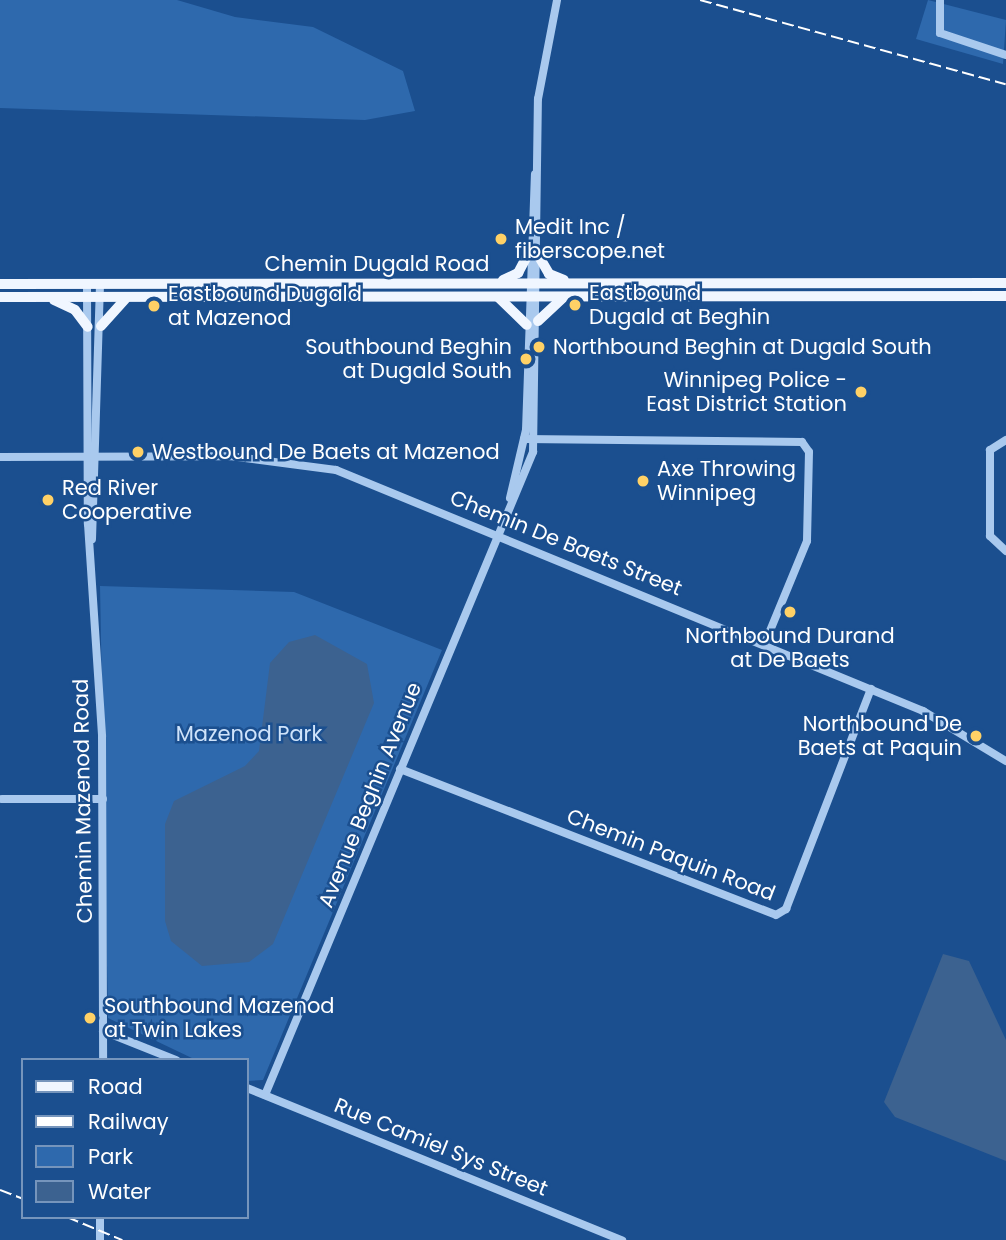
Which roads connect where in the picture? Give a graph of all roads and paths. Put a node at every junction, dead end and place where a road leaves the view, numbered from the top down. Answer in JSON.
{"nodes":[{"id":1,"x":557,"y":0,"type":"edge"},
{"id":2,"x":940,"y":0,"type":"edge"},
{"id":3,"x":1006,"y":55,"type":"edge"},
{"id":4,"x":533,"y":252,"type":"junction"},
{"id":5,"x":495,"y":283,"type":"junction"},
{"id":6,"x":1006,"y":283,"type":"edge"},
{"id":7,"x":0,"y":284,"type":"edge"},
{"id":8,"x":87,"y":284,"type":"junction"},
{"id":9,"x":100,"y":284,"type":"junction"},
{"id":10,"x":533,"y":284,"type":"junction"},
{"id":11,"x":574,"y":284,"type":"junction"},
{"id":12,"x":533,"y":296,"type":"junction"},
{"id":13,"x":567,"y":296,"type":"junction"},
{"id":14,"x":1006,"y":296,"type":"edge"},
{"id":15,"x":0,"y":297,"type":"edge"},
{"id":16,"x":43,"y":297,"type":"junction"},
{"id":17,"x":88,"y":297,"type":"junction"},
{"id":18,"x":101,"y":297,"type":"junction"},
{"id":19,"x":129,"y":297,"type":"junction"},
{"id":20,"x":498,"y":297,"type":"junction"},
{"id":21,"x":538,"y":321,"type":"junction"},
{"id":22,"x":527,"y":325,"type":"junction"},
{"id":23,"x":101,"y":326,"type":"junction"},
{"id":24,"x":88,"y":327,"type":"junction"},
{"id":25,"x":524,"y":439,"type":"junction"},
{"id":26,"x":535,"y":440,"type":"junction"},
{"id":27,"x":1006,"y":440,"type":"edge"},
{"id":28,"x":0,"y":457,"type":"edge"},
{"id":29,"x":97,"y":457,"type":"junction"},
{"id":30,"x":87,"y":458,"type":"junction"},
{"id":31,"x":508,"y":508,"type":"junction"},
{"id":32,"x":496,"y":534,"type":"junction"},
{"id":33,"x":91,"y":542,"type":"junction"},
{"id":34,"x":1006,"y":551,"type":"edge"},
{"id":35,"x":765,"y":643,"type":"junction"},
{"id":36,"x":871,"y":689,"type":"junction"},
{"id":37,"x":1006,"y":761,"type":"edge"},
{"id":38,"x":400,"y":769,"type":"junction"},
{"id":39,"x":2,"y":799,"type":"dead end"},
{"id":40,"x":103,"y":799,"type":"junction"},
{"id":41,"x":103,"y":1031,"type":"junction"},
{"id":42,"x":103,"y":1058,"type":"edge"},
{"id":43,"x":171,"y":1058,"type":"edge"},
{"id":44,"x":248,"y":1088,"type":"edge"},
{"id":45,"x":265,"y":1095,"type":"junction"},
{"id":46,"x":100,"y":1219,"type":"edge"},
{"id":47,"x":100,"y":1240,"type":"edge"},
{"id":48,"x":622,"y":1240,"type":"edge"}],
"edges":[{"from":1,"to":4,"type":"street","name":"Avenue Beghin Avenue"},
{"from":2,"to":3,"type":"street"},
{"from":4,"to":5,"type":"main road"},
{"from":4,"to":10,"type":"street","name":"Avenue Beghin Avenue"},
{"from":4,"to":11,"type":"main road"},
{"from":5,"to":9,"type":"main road","name":"Chemin Dugald Road"},
{"from":5,"to":10,"type":"main road","name":"Chemin Dugald Road"},
{"from":6,"to":11,"type":"main road","name":"Chemin Dugald Road"},
{"from":7,"to":8,"type":"main road","name":"Chemin Dugald Road"},
{"from":8,"to":9,"type":"main road","name":"Chemin Dugald Road"},
{"from":8,"to":17,"type":"street","name":"Chemin Mazenod Road"},
{"from":9,"to":18,"type":"street","name":"Chemin Mazenod Road"},
{"from":10,"to":11,"type":"main road","name":"Chemin Dugald Road"},
{"from":10,"to":12,"type":"street","name":"Avenue Beghin Avenue"},
{"from":12,"to":13,"type":"main road","name":"Chemin Dugald Road"},
{"from":12,"to":20,"type":"main road","name":"Chemin Dugald Road"},
{"from":12,"to":21,"type":"street","name":"Avenue Beghin Avenue"},
{"from":12,"to":22,"type":"street","name":"Avenue Beghin Avenue"},
{"from":13,"to":14,"type":"main road","name":"Chemin Dugald Road"},
{"from":13,"to":21,"type":"main road"},
{"from":15,"to":16,"type":"main road","name":"Chemin Dugald Road"},
{"from":16,"to":17,"type":"main road","name":"Chemin Dugald Road"},
{"from":16,"to":24,"type":"main road"},
{"from":17,"to":18,"type":"main road","name":"Chemin Dugald Road"},
{"from":17,"to":24,"type":"street","name":"Chemin Mazenod Road"},
{"from":18,"to":19,"type":"main road","name":"Chemin Dugald Road"},
{"from":18,"to":23,"type":"street","name":"Chemin Mazenod Road"},
{"from":19,"to":20,"type":"main road","name":"Chemin Dugald Road"},
{"from":19,"to":23,"type":"main road"},
{"from":20,"to":22,"type":"main road"},
{"from":21,"to":26,"type":"street","name":"Avenue Beghin Avenue"},
{"from":22,"to":25,"type":"street","name":"Avenue Beghin Avenue"},
{"from":23,"to":29,"type":"street","name":"Chemin Mazenod Road"},
{"from":24,"to":30,"type":"street","name":"Chemin Mazenod Road"},
{"from":25,"to":26,"type":"street"},
{"from":25,"to":31,"type":"street","name":"Avenue Beghin Avenue"},
{"from":26,"to":31,"type":"street","name":"Avenue Beghin Avenue"},
{"from":26,"to":35,"type":"street"},
{"from":27,"to":34,"type":"street"},
{"from":28,"to":30,"type":"street","name":"Chemin De Baets Street"},
{"from":29,"to":30,"type":"street","name":"Chemin De Baets Street"},
{"from":29,"to":32,"type":"street","name":"Chemin De Baets Street"},
{"from":29,"to":33,"type":"street","name":"Chemin Mazenod Road"},
{"from":30,"to":33,"type":"street","name":"Chemin Mazenod Road"},
{"from":31,"to":32,"type":"street","name":"Avenue Beghin Avenue"},
{"from":32,"to":35,"type":"street","name":"Chemin De Baets Street"},
{"from":32,"to":38,"type":"street","name":"Avenue Beghin Avenue"},
{"from":33,"to":40,"type":"street","name":"Chemin Mazenod Road"},
{"from":35,"to":36,"type":"street","name":"Chemin De Baets Street"},
{"from":36,"to":37,"type":"street","name":"Chemin De Baets Street"},
{"from":36,"to":38,"type":"street","name":"Chemin Paquin Road"},
{"from":38,"to":45,"type":"street","name":"Avenue Beghin Avenue"},
{"from":39,"to":40,"type":"street"},
{"from":40,"to":41,"type":"street","name":"Chemin Mazenod Road"},
{"from":41,"to":42,"type":"street","name":"Chemin Mazenod Road"},
{"from":41,"to":43,"type":"street"},
{"from":44,"to":45,"type":"street","name":"Rue Camiel Sys Street"},
{"from":45,"to":48,"type":"street","name":"Rue Camiel Sys Street"},
{"from":46,"to":47,"type":"street"}]}
